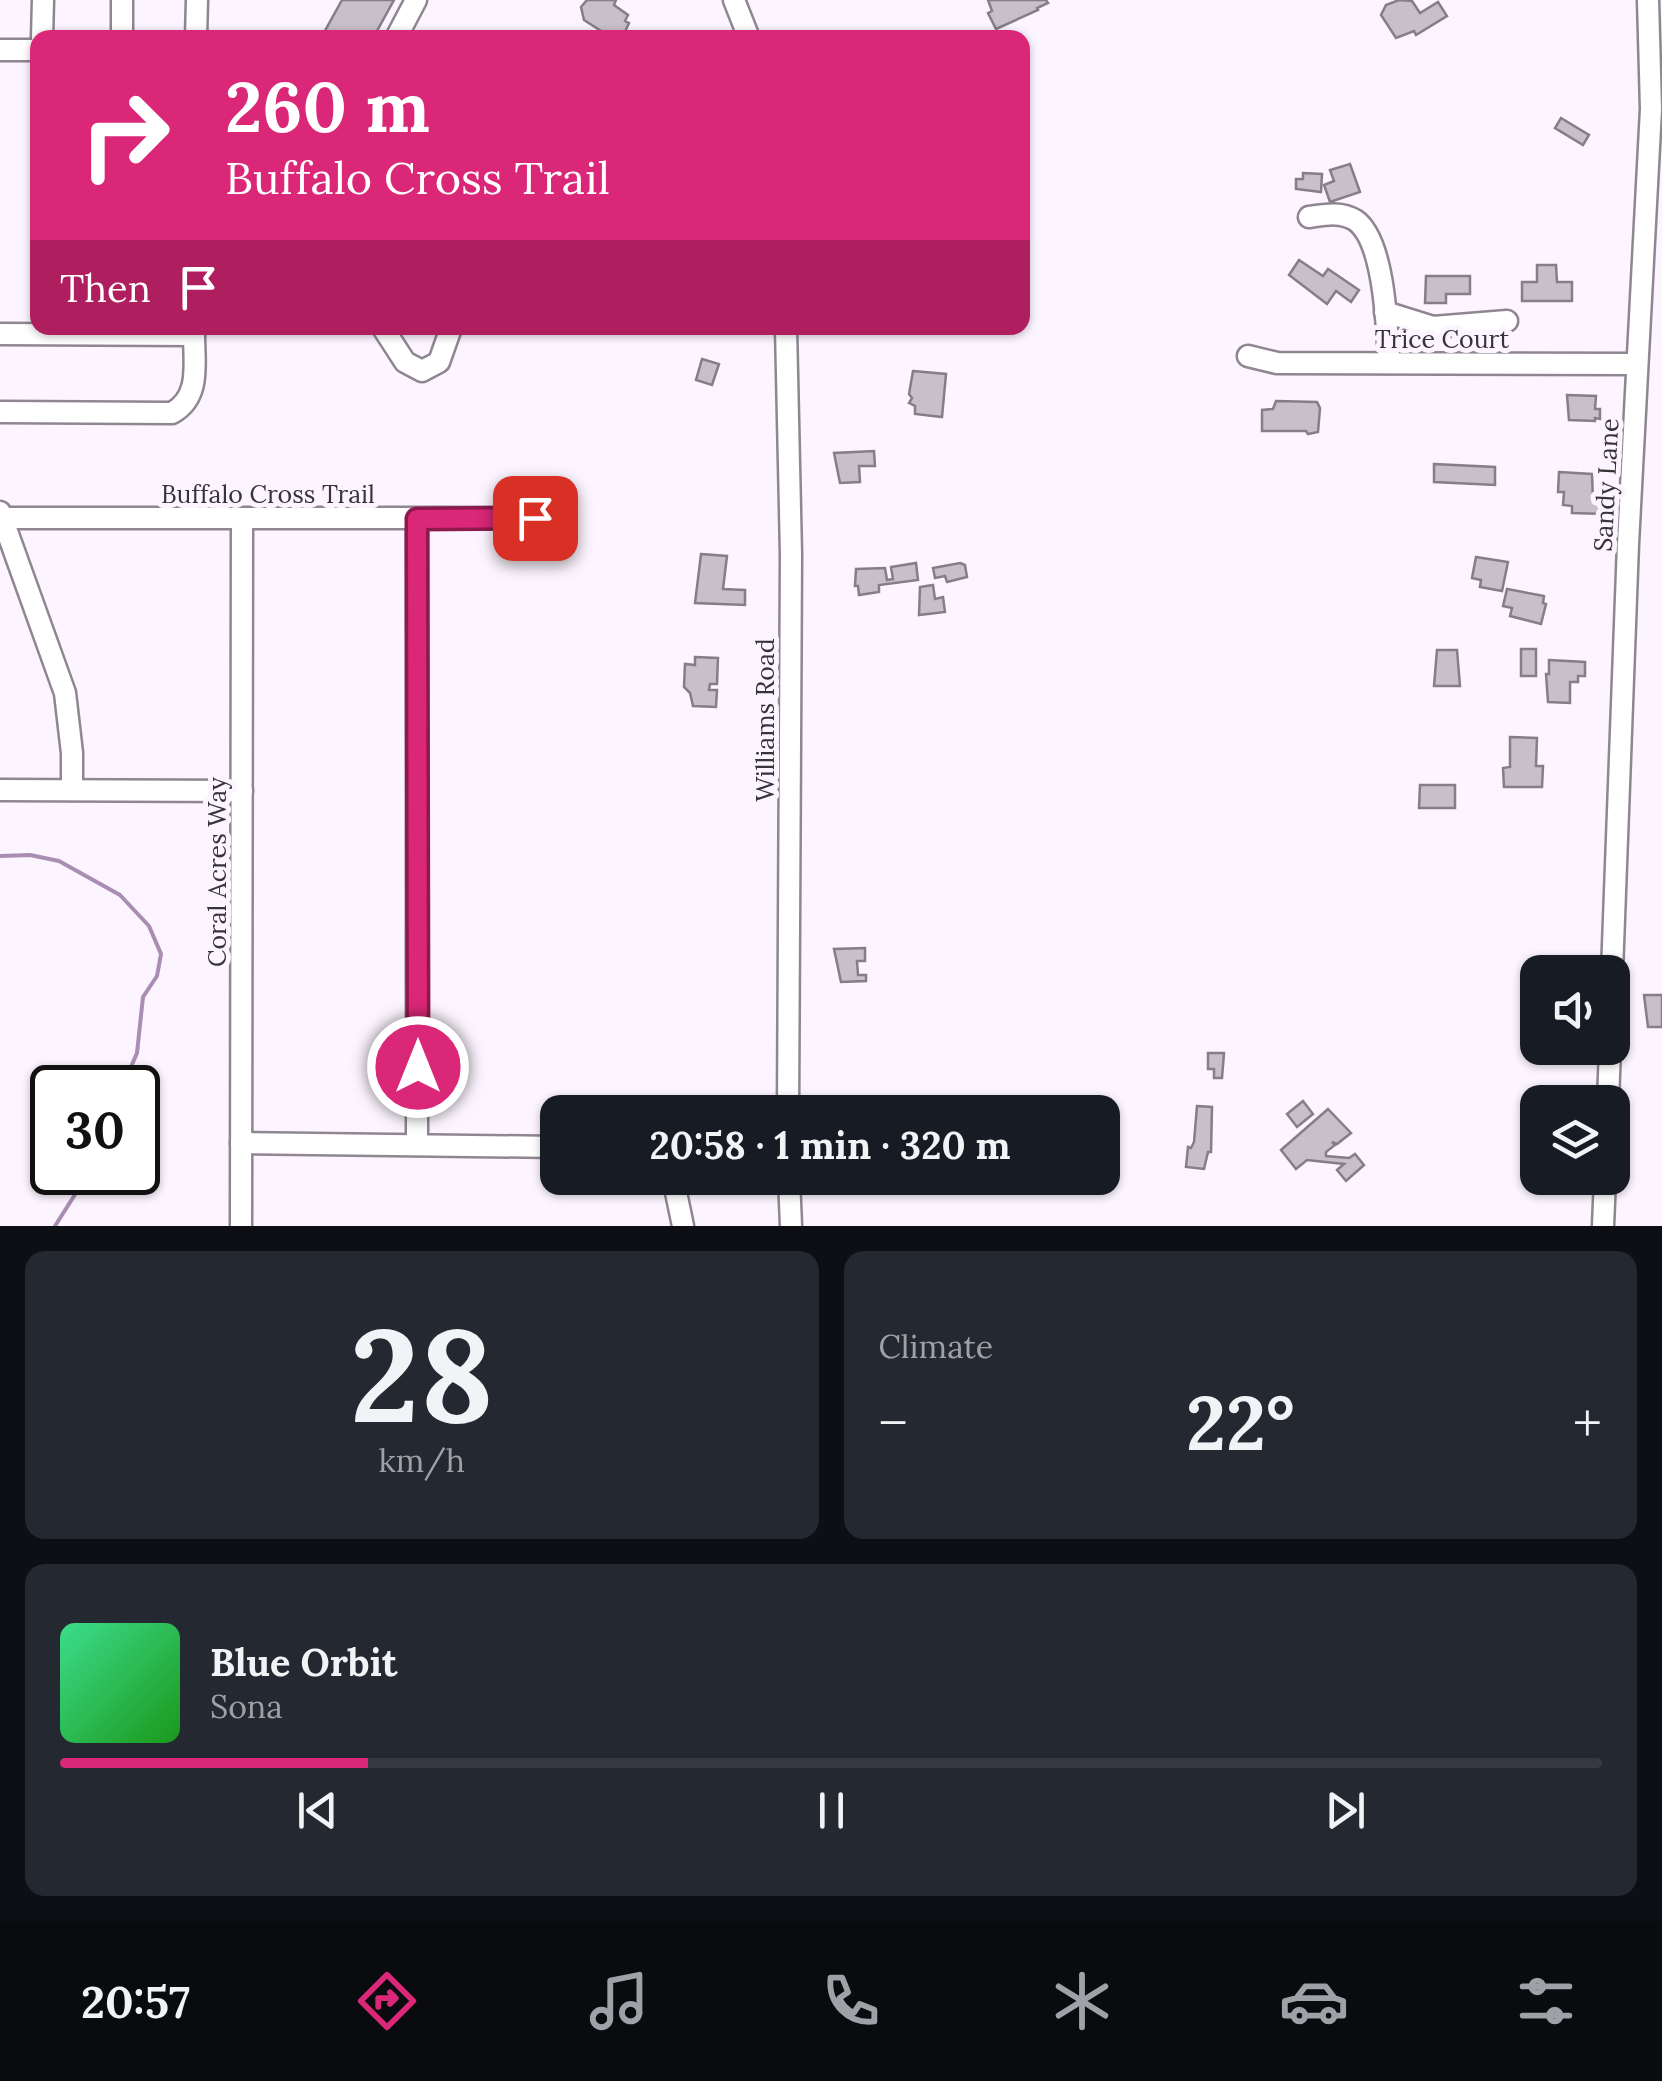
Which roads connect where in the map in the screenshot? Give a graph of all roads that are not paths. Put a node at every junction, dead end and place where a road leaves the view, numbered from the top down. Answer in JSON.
{"nodes":[{"id":1,"x":43,"y":0,"type":"edge"},
{"id":2,"x":122,"y":0,"type":"edge"},
{"id":3,"x":196,"y":0,"type":"edge"},
{"id":4,"x":416,"y":0,"type":"edge"},
{"id":5,"x":734,"y":0,"type":"edge"},
{"id":6,"x":1648,"y":0,"type":"edge"},
{"id":7,"x":42,"y":30,"type":"edge"},
{"id":8,"x":122,"y":30,"type":"edge"},
{"id":9,"x":196,"y":30,"type":"edge"},
{"id":10,"x":400,"y":30,"type":"edge"},
{"id":11,"x":746,"y":30,"type":"edge"},
{"id":12,"x":0,"y":50,"type":"edge"},
{"id":13,"x":30,"y":50,"type":"edge"},
{"id":14,"x":1308,"y":217,"type":"dead end"},
{"id":15,"x":1386,"y":312,"type":"junction"},
{"id":16,"x":1507,"y":321,"type":"dead end"},
{"id":17,"x":30,"y":331,"type":"edge"},
{"id":18,"x":0,"y":334,"type":"edge"},
{"id":19,"x":194,"y":335,"type":"edge"},
{"id":20,"x":388,"y":335,"type":"edge"},
{"id":21,"x":448,"y":335,"type":"edge"},
{"id":22,"x":786,"y":335,"type":"edge"},
{"id":23,"x":1248,"y":356,"type":"dead end"},
{"id":24,"x":1389,"y":364,"type":"junction"},
{"id":25,"x":1637,"y":364,"type":"junction"},
{"id":26,"x":0,"y":412,"type":"edge"},
{"id":27,"x":1,"y":515,"type":"edge"},
{"id":28,"x":242,"y":518,"type":"junction"},
{"id":29,"x":535,"y":518,"type":"dead end"},
{"id":30,"x":417,"y":519,"type":"junction"},
{"id":31,"x":0,"y":790,"type":"edge"},
{"id":32,"x":72,"y":790,"type":"junction"},
{"id":33,"x":242,"y":792,"type":"junction"},
{"id":34,"x":1613,"y":955,"type":"edge"},
{"id":35,"x":788,"y":1095,"type":"edge"},
{"id":36,"x":242,"y":1143,"type":"junction"},
{"id":37,"x":418,"y":1145,"type":"junction"},
{"id":38,"x":540,"y":1147,"type":"edge"},
{"id":39,"x":677,"y":1195,"type":"edge"},
{"id":40,"x":790,"y":1195,"type":"edge"},
{"id":41,"x":1604,"y":1195,"type":"edge"},
{"id":42,"x":242,"y":1226,"type":"edge"},
{"id":43,"x":684,"y":1226,"type":"edge"},
{"id":44,"x":791,"y":1226,"type":"edge"},
{"id":45,"x":1603,"y":1226,"type":"edge"}],
"edges":[{"from":1,"to":7,"type":"street"},
{"from":2,"to":8,"type":"street"},
{"from":3,"to":9,"type":"street"},
{"from":4,"to":10,"type":"street"},
{"from":5,"to":11,"type":"street"},
{"from":6,"to":25,"type":"street","name":"Sandy Lane"},
{"from":12,"to":13,"type":"street"},
{"from":14,"to":15,"type":"street"},
{"from":15,"to":16,"type":"street"},
{"from":15,"to":24,"type":"street"},
{"from":17,"to":18,"type":"street"},
{"from":19,"to":26,"type":"street"},
{"from":20,"to":21,"type":"street"},
{"from":22,"to":35,"type":"street","name":"Williams Road"},
{"from":23,"to":24,"type":"street","name":"Trice Court"},
{"from":24,"to":25,"type":"street","name":"Trice Court"},
{"from":25,"to":34,"type":"street","name":"Sandy Lane"},
{"from":27,"to":28,"type":"street","name":"Buffalo Cross Trail"},
{"from":27,"to":32,"type":"street"},
{"from":28,"to":30,"type":"street","name":"Buffalo Cross Trail"},
{"from":28,"to":33,"type":"street","name":"Coral Acres Way"},
{"from":29,"to":30,"type":"street","name":"Buffalo Cross Trail"},
{"from":30,"to":37,"type":"street"},
{"from":31,"to":32,"type":"street"},
{"from":32,"to":33,"type":"street"},
{"from":33,"to":36,"type":"street","name":"Coral Acres Way"},
{"from":36,"to":37,"type":"street"},
{"from":36,"to":42,"type":"street","name":"Coral Acres Way"},
{"from":37,"to":38,"type":"street"},
{"from":39,"to":43,"type":"street"},
{"from":40,"to":44,"type":"street"},
{"from":41,"to":45,"type":"street"}]}
